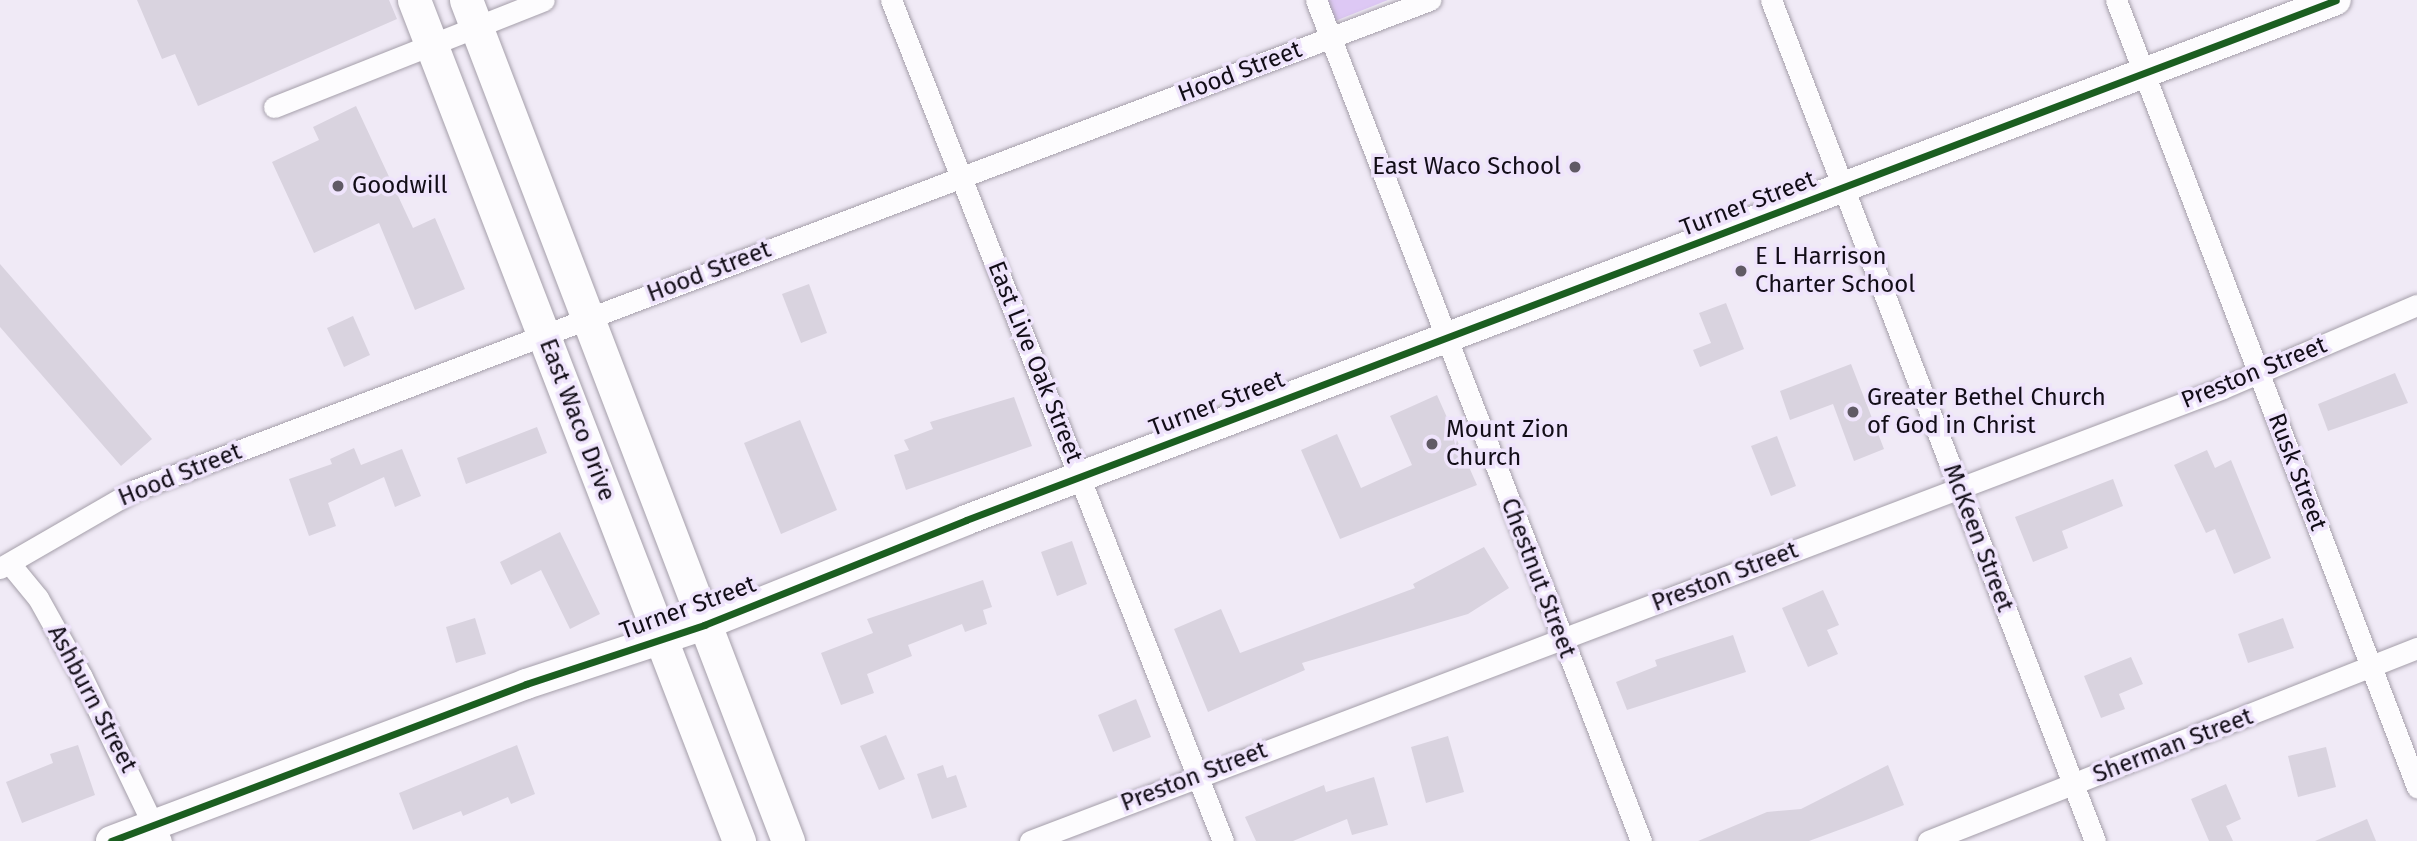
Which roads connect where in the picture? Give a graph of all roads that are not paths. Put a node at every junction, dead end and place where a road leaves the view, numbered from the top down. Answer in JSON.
{"nodes":[{"id":1,"x":414,"y":0,"type":"edge"},
{"id":2,"x":544,"y":0,"type":"edge"},
{"id":3,"x":891,"y":0,"type":"edge"},
{"id":4,"x":1316,"y":0,"type":"edge"},
{"id":5,"x":1430,"y":0,"type":"edge"},
{"id":6,"x":1771,"y":0,"type":"edge"},
{"id":7,"x":2116,"y":0,"type":"edge"},
{"id":8,"x":2336,"y":0,"type":"edge"},
{"id":9,"x":471,"y":13,"type":"edge"},
{"id":10,"x":1330,"y":38,"type":"junction"},
{"id":11,"x":430,"y":43,"type":"junction"},
{"id":12,"x":2146,"y":75,"type":"junction"},
{"id":13,"x":274,"y":107,"type":"dead end"},
{"id":14,"x":961,"y":177,"type":"junction"},
{"id":15,"x":1843,"y":189,"type":"junction"},
{"id":16,"x":2417,"y":305,"type":"edge"},
{"id":17,"x":585,"y":319,"type":"junction"},
{"id":18,"x":543,"y":335,"type":"junction"},
{"id":19,"x":1446,"y":339,"type":"junction"},
{"id":20,"x":2259,"y":372,"type":"junction"},
{"id":21,"x":1080,"y":477,"type":"junction"},
{"id":22,"x":1959,"y":488,"type":"junction"},
{"id":23,"x":5,"y":566,"type":"edge"},
{"id":24,"x":704,"y":625,"type":"junction"},
{"id":25,"x":663,"y":639,"type":"junction"},
{"id":26,"x":1561,"y":639,"type":"junction"},
{"id":27,"x":2417,"y":648,"type":"edge"},
{"id":28,"x":2371,"y":667,"type":"junction"},
{"id":29,"x":1197,"y":776,"type":"junction"},
{"id":30,"x":2074,"y":785,"type":"junction"},
{"id":31,"x":2417,"y":787,"type":"edge"},
{"id":32,"x":158,"y":833,"type":"edge"},
{"id":33,"x":111,"y":841,"type":"edge"},
{"id":34,"x":739,"y":841,"type":"edge"},
{"id":35,"x":788,"y":841,"type":"edge"},
{"id":36,"x":1030,"y":841,"type":"edge"},
{"id":37,"x":1223,"y":841,"type":"edge"},
{"id":38,"x":1641,"y":841,"type":"edge"},
{"id":39,"x":1928,"y":841,"type":"edge"},
{"id":40,"x":2095,"y":841,"type":"edge"}],
"edges":[{"from":1,"to":11,"type":"main road","name":"East Waco Drive"},
{"from":2,"to":9,"type":"street"},
{"from":3,"to":14,"type":"street","name":"East Live Oak Street"},
{"from":4,"to":10,"type":"street","name":"Chestnut Street"},
{"from":5,"to":10,"type":"street","name":"Hood Street"},
{"from":6,"to":15,"type":"street","name":"McKeen Street"},
{"from":7,"to":12,"type":"street","name":"Rusk Street"},
{"from":8,"to":12,"type":"street","name":"Turner Street"},
{"from":9,"to":11,"type":"street"},
{"from":9,"to":17,"type":"main road","name":"East Waco Drive"},
{"from":10,"to":14,"type":"street","name":"Hood Street"},
{"from":10,"to":19,"type":"street","name":"Chestnut Street"},
{"from":11,"to":13,"type":"street"},
{"from":11,"to":18,"type":"main road","name":"East Waco Drive"},
{"from":12,"to":15,"type":"street","name":"Turner Street"},
{"from":12,"to":20,"type":"street","name":"Rusk Street"},
{"from":14,"to":17,"type":"street","name":"Hood Street"},
{"from":14,"to":21,"type":"street","name":"East Live Oak Street"},
{"from":15,"to":19,"type":"street","name":"Turner Street"},
{"from":15,"to":22,"type":"street","name":"McKeen Street"},
{"from":16,"to":20,"type":"street","name":"Preston Street"},
{"from":17,"to":18,"type":"street","name":"Hood Street"},
{"from":17,"to":24,"type":"main road","name":"East Waco Drive"},
{"from":18,"to":23,"type":"street","name":"Hood Street"},
{"from":18,"to":25,"type":"main road","name":"East Waco Drive"},
{"from":19,"to":21,"type":"street","name":"Turner Street"},
{"from":19,"to":26,"type":"street","name":"Chestnut Street"},
{"from":20,"to":22,"type":"street","name":"Preston Street"},
{"from":20,"to":28,"type":"street","name":"Rusk Street"},
{"from":21,"to":24,"type":"street","name":"Turner Street"},
{"from":21,"to":29,"type":"street","name":"East Live Oak Street"},
{"from":22,"to":26,"type":"street","name":"Preston Street"},
{"from":22,"to":30,"type":"street","name":"McKeen Street"},
{"from":23,"to":32,"type":"street","name":"Ashburn Street"},
{"from":24,"to":25,"type":"street","name":"Turner Street"},
{"from":24,"to":35,"type":"main road","name":"East Waco Drive"},
{"from":25,"to":32,"type":"street","name":"Turner Street"},
{"from":25,"to":34,"type":"main road","name":"East Waco Drive"},
{"from":26,"to":29,"type":"street","name":"Preston Street"},
{"from":26,"to":38,"type":"street","name":"Chestnut Street"},
{"from":27,"to":28,"type":"street","name":"Sherman Street"},
{"from":28,"to":30,"type":"street","name":"Sherman Street"},
{"from":28,"to":31,"type":"street","name":"Rusk Street"},
{"from":29,"to":36,"type":"street","name":"Preston Street"},
{"from":29,"to":37,"type":"street","name":"East Live Oak Street"},
{"from":30,"to":39,"type":"street","name":"Sherman Street"},
{"from":30,"to":40,"type":"street","name":"McKeen Street"},
{"from":32,"to":33,"type":"street","name":"Turner Street"}]}
